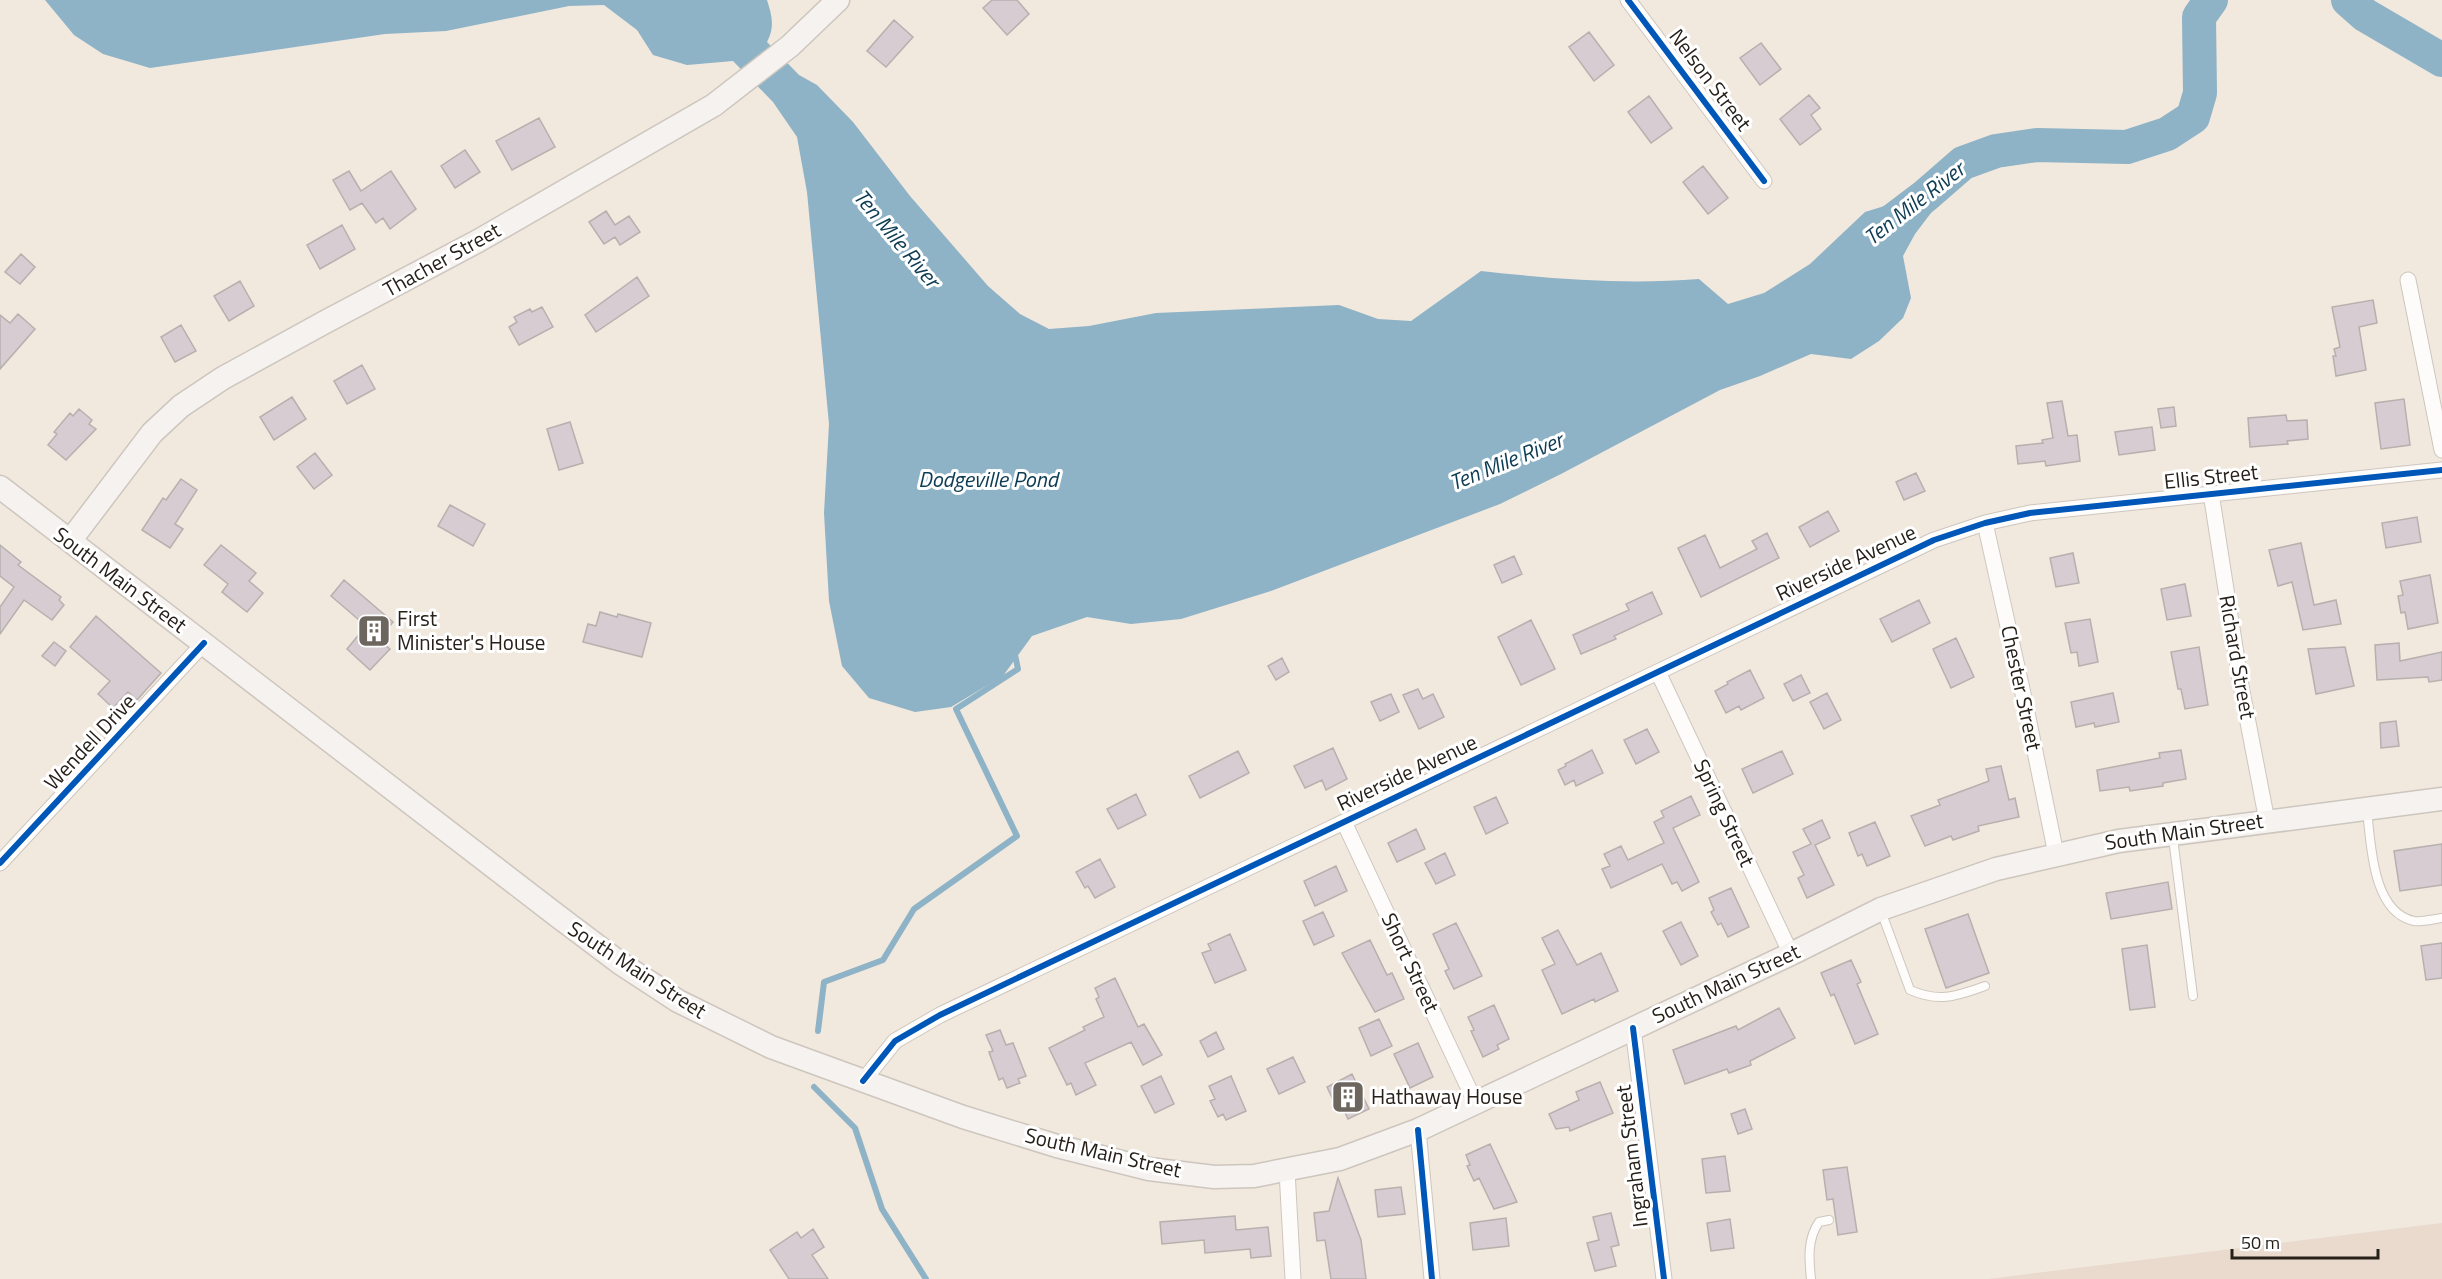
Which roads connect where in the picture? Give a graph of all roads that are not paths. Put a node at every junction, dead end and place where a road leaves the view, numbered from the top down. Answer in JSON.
{"nodes":[{"id":1,"x":838,"y":0,"type":"edge"},
{"id":2,"x":1628,"y":0,"type":"edge"},
{"id":3,"x":1764,"y":181,"type":"dead end"},
{"id":4,"x":2408,"y":280,"type":"dead end"},
{"id":5,"x":2442,"y":450,"type":"edge"},
{"id":6,"x":2442,"y":470,"type":"edge"},
{"id":7,"x":0,"y":487,"type":"edge"},
{"id":8,"x":2211,"y":493,"type":"junction"},
{"id":9,"x":1985,"y":523,"type":"junction"},
{"id":10,"x":70,"y":541,"type":"junction"},
{"id":11,"x":204,"y":643,"type":"junction"},
{"id":12,"x":1658,"y":672,"type":"junction"},
{"id":13,"x":2442,"y":799,"type":"edge"},
{"id":14,"x":2366,"y":808,"type":"junction"},
{"id":15,"x":2267,"y":821,"type":"junction"},
{"id":16,"x":1344,"y":822,"type":"junction"},
{"id":17,"x":2172,"y":833,"type":"junction"},
{"id":18,"x":2055,"y":854,"type":"junction"},
{"id":19,"x":0,"y":863,"type":"edge"},
{"id":20,"x":1881,"y":909,"type":"junction"},
{"id":21,"x":2442,"y":918,"type":"edge"},
{"id":22,"x":1791,"y":954,"type":"junction"},
{"id":23,"x":1985,"y":986,"type":"dead end"},
{"id":24,"x":2193,"y":996,"type":"dead end"},
{"id":25,"x":1633,"y":1028,"type":"junction"},
{"id":26,"x":863,"y":1082,"type":"junction"},
{"id":27,"x":1476,"y":1104,"type":"junction"},
{"id":28,"x":1418,"y":1130,"type":"junction"},
{"id":29,"x":1287,"y":1171,"type":"junction"},
{"id":30,"x":1829,"y":1221,"type":"dead end"},
{"id":31,"x":1293,"y":1279,"type":"edge"},
{"id":32,"x":1432,"y":1279,"type":"edge"},
{"id":33,"x":1664,"y":1279,"type":"edge"},
{"id":34,"x":1811,"y":1279,"type":"edge"}],
"edges":[{"from":1,"to":10,"type":"main road","name":"Thacher Street"},
{"from":2,"to":3,"type":"street","name":"Nelson Street"},
{"from":4,"to":5,"type":"street"},
{"from":6,"to":8,"type":"street","name":"Ellis Street"},
{"from":7,"to":10,"type":"main road","name":"South Main Street"},
{"from":8,"to":9,"type":"street","name":"Ellis Street"},
{"from":8,"to":15,"type":"street","name":"Richard Street"},
{"from":9,"to":12,"type":"street","name":"Riverside Avenue"},
{"from":9,"to":18,"type":"street","name":"Chester Street"},
{"from":10,"to":11,"type":"main road","name":"South Main Street"},
{"from":11,"to":19,"type":"street","name":"Wendell Drive"},
{"from":11,"to":26,"type":"main road","name":"South Main Street"},
{"from":12,"to":16,"type":"street","name":"Riverside Avenue"},
{"from":12,"to":22,"type":"street","name":"Spring Street"},
{"from":13,"to":14,"type":"main road","name":"South Main Street"},
{"from":14,"to":15,"type":"main road","name":"South Main Street"},
{"from":14,"to":21,"type":"lane"},
{"from":15,"to":17,"type":"main road","name":"South Main Street"},
{"from":16,"to":26,"type":"street","name":"Riverside Avenue"},
{"from":16,"to":27,"type":"street","name":"Short Street"},
{"from":17,"to":18,"type":"main road","name":"South Main Street"},
{"from":17,"to":24,"type":"lane"},
{"from":18,"to":20,"type":"main road","name":"South Main Street"},
{"from":20,"to":22,"type":"main road","name":"South Main Street"},
{"from":20,"to":23,"type":"lane"},
{"from":22,"to":25,"type":"main road","name":"South Main Street"},
{"from":25,"to":27,"type":"main road","name":"South Main Street"},
{"from":25,"to":33,"type":"street","name":"Ingraham Street"},
{"from":26,"to":29,"type":"main road","name":"South Main Street"},
{"from":27,"to":28,"type":"main road","name":"South Main Street"},
{"from":28,"to":29,"type":"main road","name":"South Main Street"},
{"from":28,"to":32,"type":"street"},
{"from":29,"to":31,"type":"street"},
{"from":30,"to":34,"type":"lane"}]}
